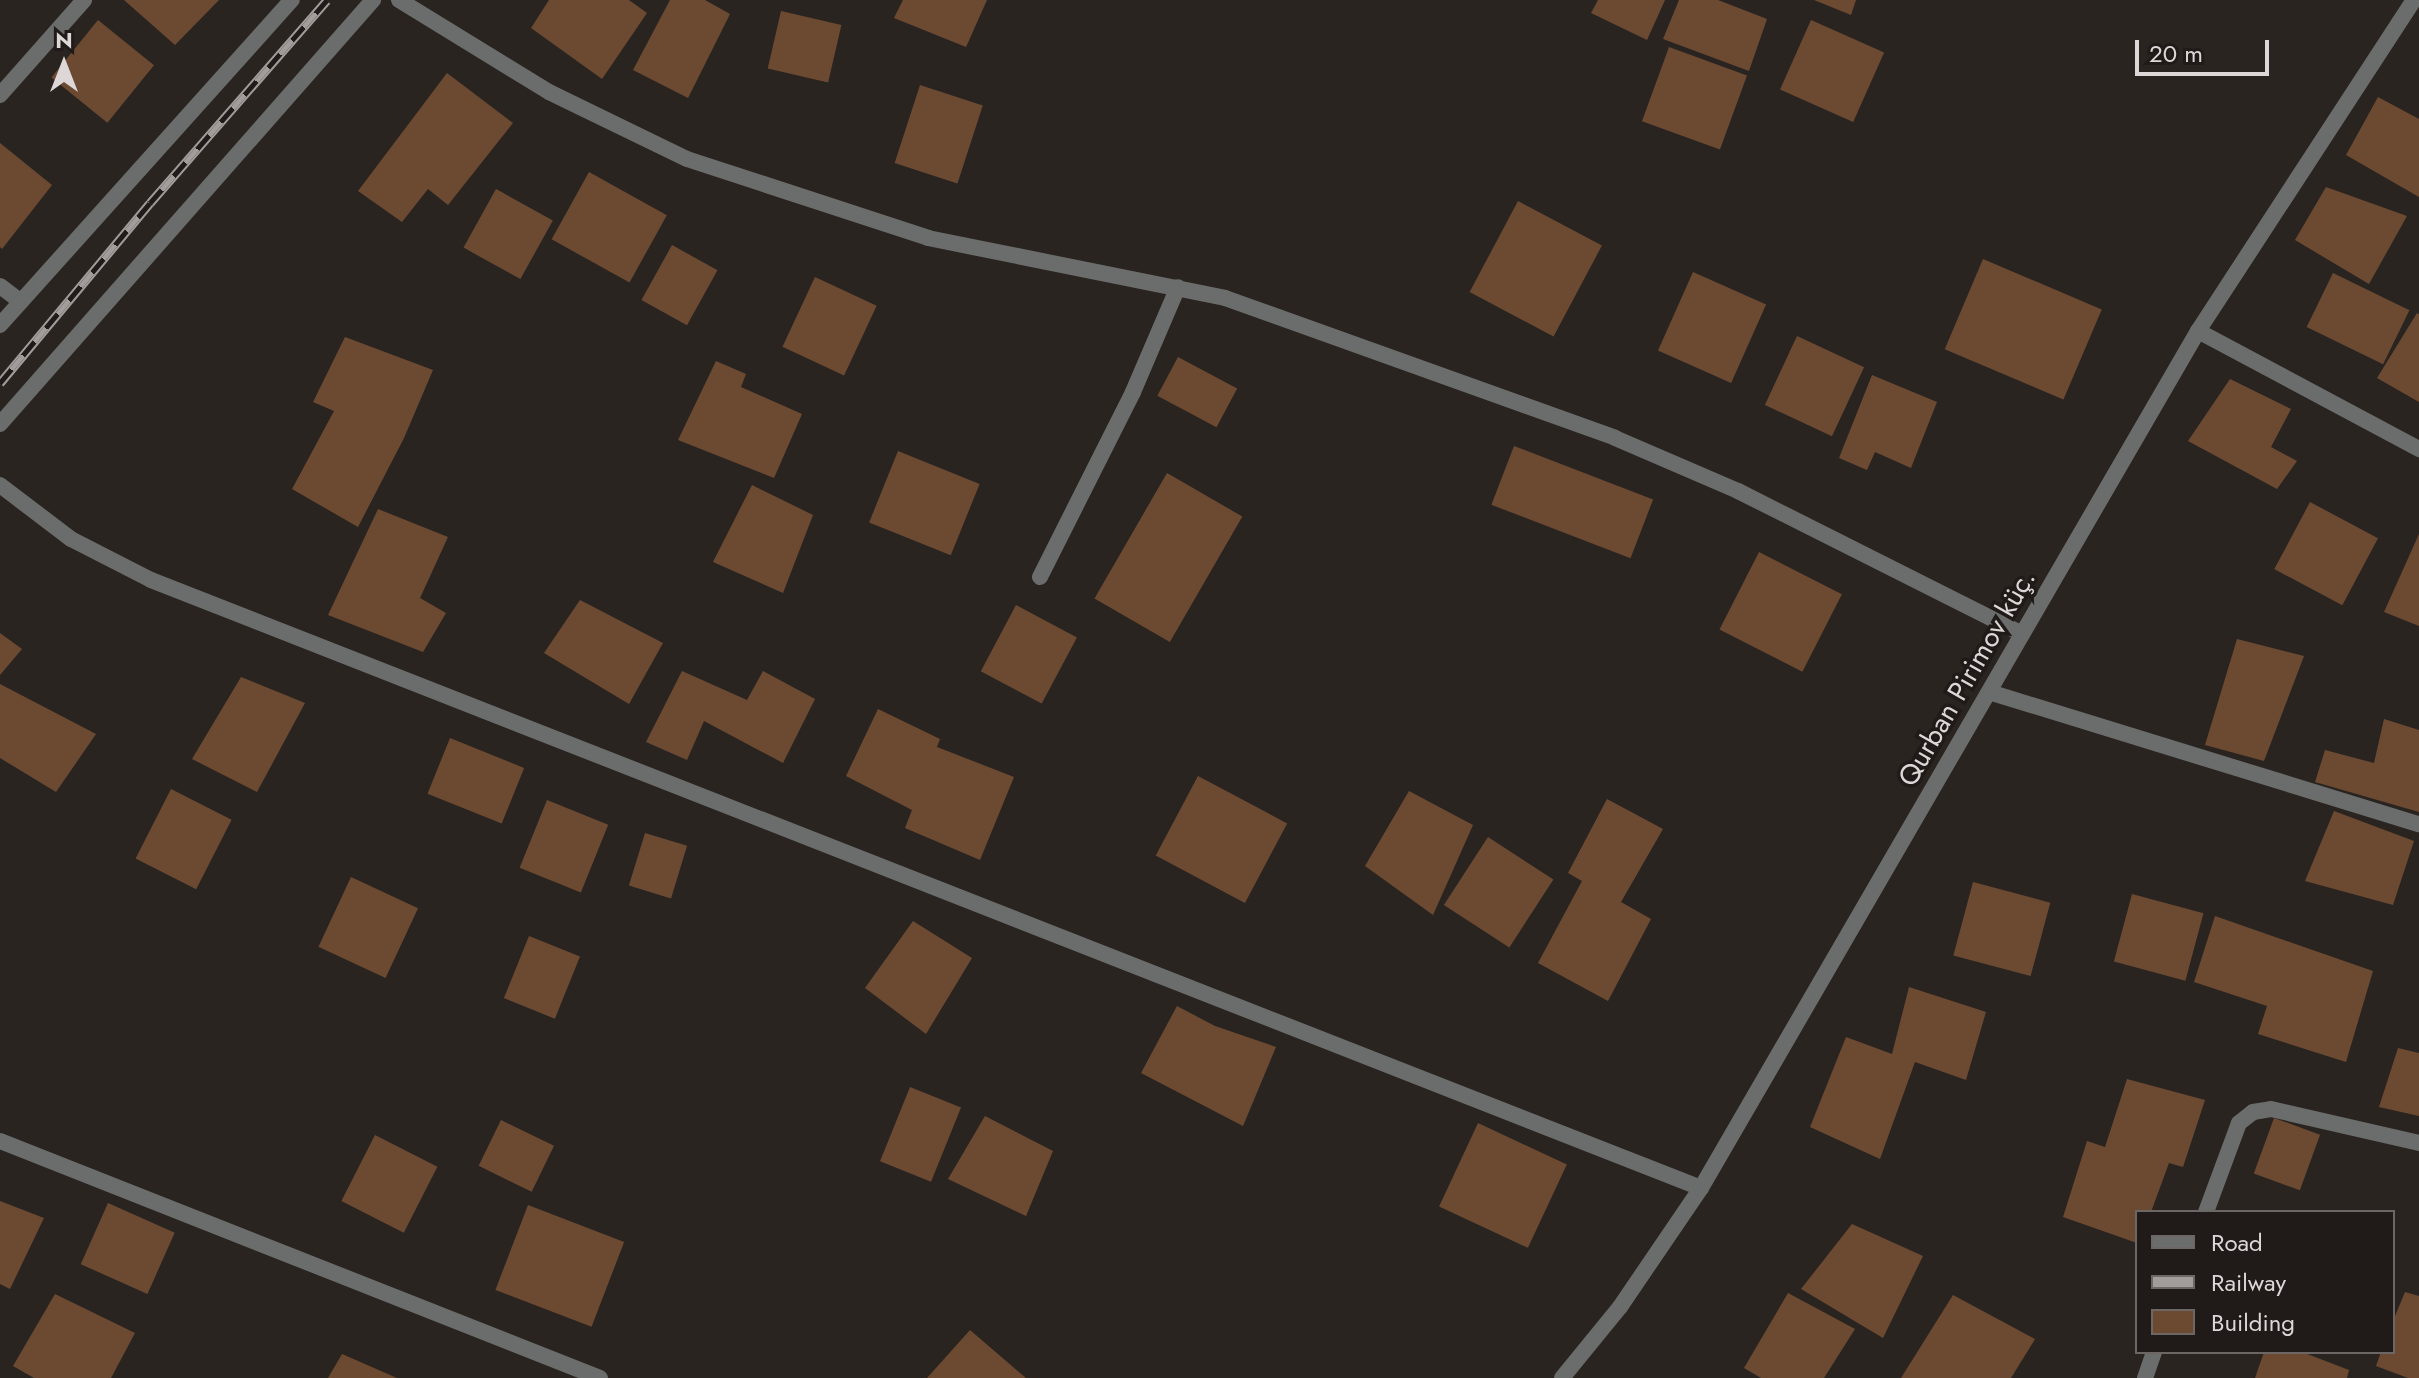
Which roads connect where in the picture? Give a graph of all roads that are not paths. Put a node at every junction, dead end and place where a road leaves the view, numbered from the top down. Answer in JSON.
{"nodes":[{"id":1,"x":84,"y":0,"type":"edge"},
{"id":2,"x":292,"y":0,"type":"edge"},
{"id":3,"x":373,"y":0,"type":"edge"},
{"id":4,"x":399,"y":0,"type":"edge"},
{"id":5,"x":2414,"y":0,"type":"edge"},
{"id":6,"x":0,"y":95,"type":"edge"},
{"id":7,"x":0,"y":286,"type":"edge"},
{"id":8,"x":1178,"y":287,"type":"junction"},
{"id":9,"x":21,"y":302,"type":"junction"},
{"id":10,"x":0,"y":325,"type":"edge"},
{"id":11,"x":2198,"y":331,"type":"junction"},
{"id":12,"x":0,"y":424,"type":"edge"},
{"id":13,"x":2419,"y":449,"type":"edge"},
{"id":14,"x":0,"y":485,"type":"edge"},
{"id":15,"x":1040,"y":577,"type":"dead end"},
{"id":16,"x":2022,"y":634,"type":"junction"},
{"id":17,"x":1989,"y":692,"type":"junction"},
{"id":18,"x":2419,"y":824,"type":"edge"},
{"id":19,"x":0,"y":1141,"type":"edge"},
{"id":20,"x":2419,"y":1143,"type":"edge"},
{"id":21,"x":1701,"y":1188,"type":"junction"},
{"id":22,"x":2207,"y":1210,"type":"edge"},
{"id":23,"x":2153,"y":1354,"type":"edge"},
{"id":24,"x":1566,"y":1374,"type":"edge"},
{"id":25,"x":600,"y":1378,"type":"edge"},
{"id":26,"x":1586,"y":1378,"type":"edge"},
{"id":27,"x":2145,"y":1378,"type":"edge"}],
"edges":[{"from":1,"to":6,"type":"street"},
{"from":2,"to":9,"type":"street"},
{"from":3,"to":12,"type":"street"},
{"from":4,"to":8,"type":"street"},
{"from":5,"to":11,"type":"street","name":"Qurban Pirimov küç."},
{"from":7,"to":9,"type":"street"},
{"from":8,"to":15,"type":"street"},
{"from":8,"to":16,"type":"street"},
{"from":9,"to":10,"type":"street"},
{"from":11,"to":13,"type":"street"},
{"from":11,"to":16,"type":"street","name":"Qurban Pirimov küç."},
{"from":14,"to":21,"type":"street"},
{"from":16,"to":17,"type":"street","name":"Qurban Pirimov küç."},
{"from":17,"to":18,"type":"street"},
{"from":17,"to":21,"type":"street","name":"Qurban Pirimov küç."},
{"from":19,"to":25,"type":"street"},
{"from":20,"to":22,"type":"street"},
{"from":21,"to":24,"type":"street","name":"Qurban Pirimov küç."},
{"from":23,"to":27,"type":"street"},
{"from":24,"to":26,"type":"street"}]}
